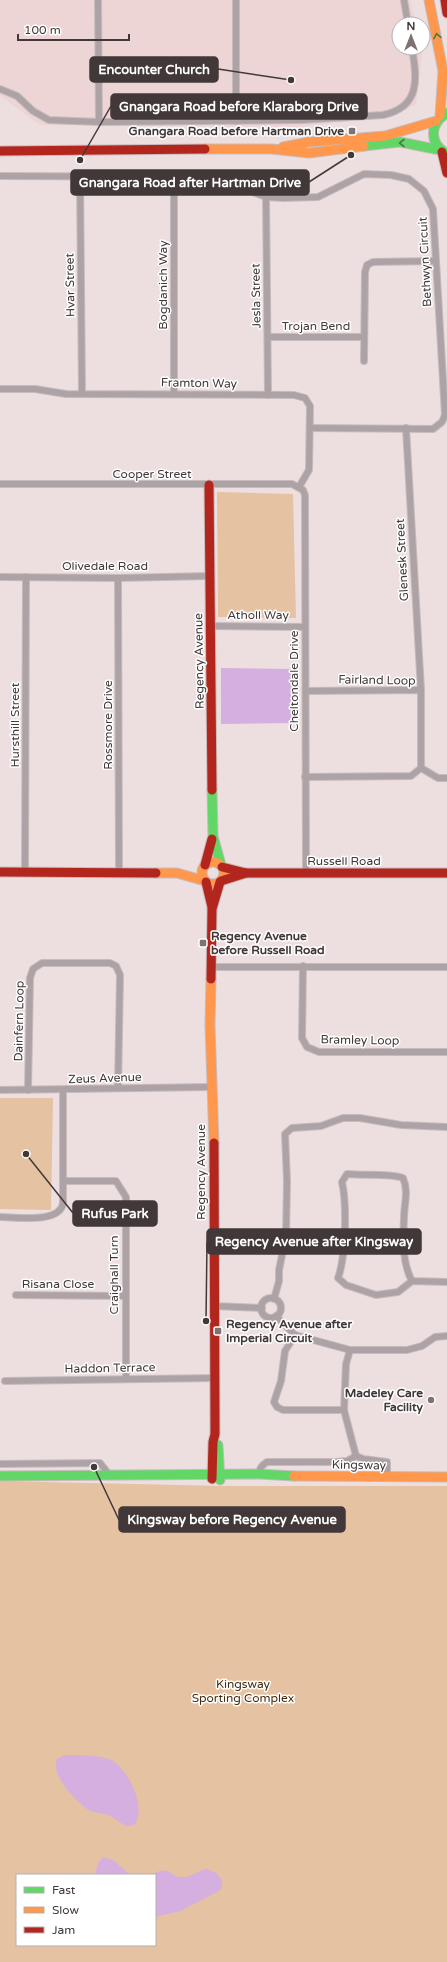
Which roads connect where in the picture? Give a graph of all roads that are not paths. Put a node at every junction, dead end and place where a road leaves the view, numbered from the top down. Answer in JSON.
{"nodes":[{"id":1,"x":98,"y":0,"type":"edge"},
{"id":2,"x":236,"y":0,"type":"edge"},
{"id":3,"x":404,"y":0,"type":"edge"},
{"id":4,"x":429,"y":0,"type":"edge"},
{"id":5,"x":445,"y":0,"type":"edge"},
{"id":6,"x":447,"y":13,"type":"edge"},
{"id":7,"x":407,"y":16,"type":"edge"},
{"id":8,"x":413,"y":56,"type":"edge"},
{"id":9,"x":0,"y":89,"type":"edge"},
{"id":10,"x":441,"y":117,"type":"edge"},
{"id":11,"x":236,"y":121,"type":"junction"},
{"id":12,"x":99,"y":122,"type":"junction"},
{"id":13,"x":272,"y":149,"type":"junction"},
{"id":14,"x":0,"y":151,"type":"edge"},
{"id":15,"x":443,"y":152,"type":"edge"},
{"id":16,"x":447,"y":172,"type":"edge"},
{"id":17,"x":0,"y":176,"type":"edge"},
{"id":18,"x":80,"y":176,"type":"junction"},
{"id":19,"x":174,"y":177,"type":"junction"},
{"id":20,"x":266,"y":196,"type":"junction"},
{"id":21,"x":435,"y":261,"type":"junction"},
{"id":22,"x":268,"y":337,"type":"junction"},
{"id":23,"x":364,"y":337,"type":"junction"},
{"id":24,"x":364,"y":361,"type":"dead end"},
{"id":25,"x":0,"y":389,"type":"edge"},
{"id":26,"x":82,"y":393,"type":"junction"},
{"id":27,"x":174,"y":394,"type":"junction"},
{"id":28,"x":268,"y":395,"type":"junction"},
{"id":29,"x":310,"y":428,"type":"junction"},
{"id":30,"x":406,"y":428,"type":"junction"},
{"id":31,"x":0,"y":484,"type":"edge"},
{"id":32,"x":209,"y":485,"type":"junction"},
{"id":33,"x":301,"y":488,"type":"junction"},
{"id":34,"x":210,"y":576,"type":"junction"},
{"id":35,"x":0,"y":577,"type":"edge"},
{"id":36,"x":26,"y":577,"type":"junction"},
{"id":37,"x":118,"y":578,"type":"junction"},
{"id":38,"x":210,"y":626,"type":"junction"},
{"id":39,"x":305,"y":627,"type":"junction"},
{"id":40,"x":421,"y":690,"type":"junction"},
{"id":41,"x":306,"y":691,"type":"junction"},
{"id":42,"x":421,"y":768,"type":"junction"},
{"id":43,"x":305,"y":776,"type":"junction"},
{"id":44,"x":447,"y":778,"type":"edge"},
{"id":45,"x":213,"y":836,"type":"junction"},
{"id":46,"x":204,"y":865,"type":"junction"},
{"id":47,"x":221,"y":866,"type":"junction"},
{"id":48,"x":0,"y":872,"type":"edge"},
{"id":49,"x":26,"y":872,"type":"junction"},
{"id":50,"x":119,"y":872,"type":"junction"},
{"id":51,"x":445,"y":872,"type":"edge"},
{"id":52,"x":177,"y":873,"type":"junction"},
{"id":53,"x":246,"y":873,"type":"junction"},
{"id":54,"x":306,"y":873,"type":"junction"},
{"id":55,"x":205,"y":881,"type":"junction"},
{"id":56,"x":220,"y":881,"type":"junction"},
{"id":57,"x":212,"y":909,"type":"junction"},
{"id":58,"x":303,"y":966,"type":"junction"},
{"id":59,"x":212,"y":967,"type":"junction"},
{"id":60,"x":447,"y":967,"type":"edge"},
{"id":61,"x":447,"y":1052,"type":"edge"},
{"id":62,"x":118,"y":1087,"type":"junction"},
{"id":63,"x":211,"y":1087,"type":"junction"},
{"id":64,"x":0,"y":1090,"type":"edge"},
{"id":65,"x":28,"y":1090,"type":"junction"},
{"id":66,"x":63,"y":1090,"type":"junction"},
{"id":67,"x":447,"y":1128,"type":"edge"},
{"id":68,"x":63,"y":1181,"type":"junction"},
{"id":69,"x":0,"y":1217,"type":"edge"},
{"id":70,"x":412,"y":1282,"type":"junction"},
{"id":71,"x":447,"y":1282,"type":"edge"},
{"id":72,"x":16,"y":1295,"type":"dead end"},
{"id":73,"x":125,"y":1296,"type":"junction"},
{"id":74,"x":274,"y":1299,"type":"junction"},
{"id":75,"x":214,"y":1306,"type":"junction"},
{"id":76,"x":262,"y":1308,"type":"junction"},
{"id":77,"x":276,"y":1316,"type":"junction"},
{"id":78,"x":295,"y":1335,"type":"junction"},
{"id":79,"x":447,"y":1336,"type":"edge"},
{"id":80,"x":350,"y":1350,"type":"junction"},
{"id":81,"x":126,"y":1378,"type":"junction"},
{"id":82,"x":215,"y":1378,"type":"junction"},
{"id":83,"x":5,"y":1381,"type":"dead end"},
{"id":84,"x":344,"y":1410,"type":"junction"},
{"id":85,"x":356,"y":1456,"type":"junction"},
{"id":86,"x":0,"y":1464,"type":"edge"},
{"id":87,"x":259,"y":1474,"type":"junction"},
{"id":88,"x":0,"y":1476,"type":"edge"},
{"id":89,"x":110,"y":1476,"type":"junction"},
{"id":90,"x":270,"y":1476,"type":"junction"},
{"id":91,"x":216,"y":1477,"type":"junction"},
{"id":92,"x":387,"y":1477,"type":"junction"},
{"id":93,"x":447,"y":1478,"type":"edge"}],
"edges":[{"from":1,"to":12,"type":"street"},
{"from":2,"to":11,"type":"street"},
{"from":3,"to":7,"type":"street"},
{"from":10,"to":4,"type":"street","one_way":true},
{"from":5,"to":6,"type":"street"},
{"from":8,"to":11,"type":"street"},
{"from":9,"to":12,"type":"street"},
{"from":10,"to":13,"type":"street"},
{"from":10,"to":15,"type":"street"},
{"from":11,"to":12,"type":"street"},
{"from":13,"to":14,"type":"street"},
{"from":15,"to":13,"type":"street","one_way":true},
{"from":15,"to":16,"type":"street"},
{"from":17,"to":18,"type":"street","name":"Bethwyn Circuit"},
{"from":18,"to":19,"type":"street","name":"Bethwyn Circuit"},
{"from":18,"to":26,"type":"street","name":"Hvar Street"},
{"from":19,"to":20,"type":"street","name":"Bethwyn Circuit"},
{"from":19,"to":27,"type":"street","name":"Bogdanich Way"},
{"from":20,"to":21,"type":"street","name":"Bethwyn Circuit"},
{"from":20,"to":22,"type":"street","name":"Jesla Street"},
{"from":21,"to":23,"type":"street","name":"Trojan Bend"},
{"from":21,"to":30,"type":"street","name":"Bethwyn Circuit"},
{"from":22,"to":23,"type":"street","name":"Trojan Bend"},
{"from":22,"to":28,"type":"street","name":"Jesla Street"},
{"from":23,"to":24,"type":"street","name":"Trojan Bend"},
{"from":25,"to":26,"type":"street","name":"Framton Way"},
{"from":26,"to":27,"type":"street","name":"Framton Way"},
{"from":27,"to":28,"type":"street","name":"Framton Way"},
{"from":28,"to":29,"type":"street","name":"Framton Way"},
{"from":29,"to":30,"type":"street","name":"Bethwyn Circuit"},
{"from":29,"to":33,"type":"street","name":"Framton Way"},
{"from":30,"to":40,"type":"street","name":"Glenesk Street"},
{"from":31,"to":32,"type":"street","name":"Cooper Street"},
{"from":32,"to":33,"type":"street","name":"Cooper Street"},
{"from":32,"to":34,"type":"street","name":"Regency Avenue"},
{"from":33,"to":39,"type":"street","name":"Cheltondale Drive"},
{"from":34,"to":37,"type":"street","name":"Olivedale Road"},
{"from":34,"to":38,"type":"street","name":"Regency Avenue"},
{"from":35,"to":36,"type":"street","name":"Olivedale Road"},
{"from":36,"to":37,"type":"street","name":"Olivedale Road"},
{"from":36,"to":49,"type":"street","name":"Hursthill Street"},
{"from":37,"to":50,"type":"street","name":"Rossmore Drive"},
{"from":38,"to":39,"type":"street","name":"Atholl Way"},
{"from":38,"to":45,"type":"street","name":"Regency Avenue"},
{"from":39,"to":41,"type":"street","name":"Cheltondale Drive"},
{"from":40,"to":41,"type":"street","name":"Fairland Loop"},
{"from":40,"to":42,"type":"street","name":"Fairland Loop"},
{"from":41,"to":43,"type":"street","name":"Cheltondale Drive"},
{"from":42,"to":43,"type":"street"},
{"from":42,"to":44,"type":"street"},
{"from":43,"to":54,"type":"street","name":"Cheltondale Drive"},
{"from":45,"to":46,"type":"street","name":"Regency Avenue"},
{"from":45,"to":47,"type":"street","name":"Regency Avenue"},
{"from":46,"to":47,"type":"street"},
{"from":46,"to":52,"type":"street"},
{"from":46,"to":55,"type":"street"},
{"from":47,"to":53,"type":"street","name":"Russell Road"},
{"from":47,"to":56,"type":"street"},
{"from":48,"to":49,"type":"street"},
{"from":49,"to":50,"type":"street"},
{"from":50,"to":52,"type":"street"},
{"from":51,"to":54,"type":"street","name":"Russell Road"},
{"from":52,"to":55,"type":"street"},
{"from":53,"to":54,"type":"street","name":"Russell Road"},
{"from":53,"to":56,"type":"street","name":"Russell Road"},
{"from":55,"to":56,"type":"street"},
{"from":55,"to":57,"type":"street","name":"Regency Avenue"},
{"from":56,"to":57,"type":"street","name":"Regency Avenue"},
{"from":57,"to":59,"type":"street","name":"Regency Avenue"},
{"from":58,"to":59,"type":"street"},
{"from":58,"to":60,"type":"street"},
{"from":58,"to":61,"type":"street","name":"Bramley Loop"},
{"from":59,"to":63,"type":"street","name":"Regency Avenue"},
{"from":62,"to":63,"type":"street","name":"Zeus Avenue"},
{"from":62,"to":65,"type":"street","name":"Dainfern Loop"},
{"from":62,"to":66,"type":"street","name":"Zeus Avenue"},
{"from":63,"to":75,"type":"street","name":"Regency Avenue"},
{"from":64,"to":65,"type":"street","name":"Zeus Avenue"},
{"from":65,"to":66,"type":"street","name":"Zeus Avenue"},
{"from":66,"to":68,"type":"street"},
{"from":67,"to":74,"type":"street"},
{"from":68,"to":69,"type":"street"},
{"from":68,"to":73,"type":"street","name":"Craighall Turn"},
{"from":70,"to":70,"type":"street"},
{"from":70,"to":71,"type":"street"},
{"from":72,"to":73,"type":"street","name":"Risana Close"},
{"from":73,"to":81,"type":"street","name":"Craighall Turn"},
{"from":74,"to":76,"type":"street"},
{"from":74,"to":77,"type":"street"},
{"from":75,"to":76,"type":"street"},
{"from":75,"to":82,"type":"street","name":"Regency Avenue"},
{"from":76,"to":77,"type":"street"},
{"from":77,"to":78,"type":"street"},
{"from":78,"to":80,"type":"street"},
{"from":78,"to":84,"type":"street"},
{"from":79,"to":80,"type":"street"},
{"from":80,"to":84,"type":"street"},
{"from":81,"to":82,"type":"street","name":"Haddon Terrace"},
{"from":81,"to":83,"type":"street","name":"Haddon Terrace"},
{"from":82,"to":91,"type":"street","name":"Regency Avenue"},
{"from":84,"to":85,"type":"street"},
{"from":85,"to":87,"type":"street"},
{"from":85,"to":92,"type":"street"},
{"from":86,"to":89,"type":"street"},
{"from":87,"to":90,"type":"street","name":"Kingsway"},
{"from":87,"to":91,"type":"street","name":"Kingsway"},
{"from":88,"to":89,"type":"street","name":"Kingsway"},
{"from":89,"to":91,"type":"street","name":"Kingsway"},
{"from":90,"to":91,"type":"street","name":"Kingsway"},
{"from":90,"to":92,"type":"street","name":"Kingsway"},
{"from":92,"to":93,"type":"street","name":"Kingsway"}]}
